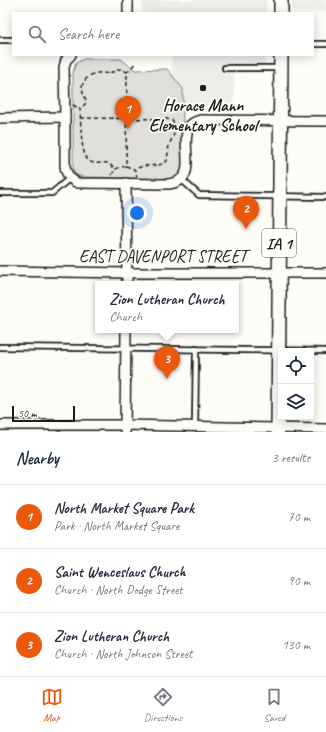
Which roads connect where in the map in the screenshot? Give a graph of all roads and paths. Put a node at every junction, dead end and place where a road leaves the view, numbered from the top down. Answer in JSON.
{"nodes":[{"id":1,"x":128,"y":0,"type":"edge"},
{"id":2,"x":281,"y":0,"type":"edge"},
{"id":3,"x":128,"y":12,"type":"edge"},
{"id":4,"x":281,"y":12,"type":"edge"},
{"id":5,"x":0,"y":40,"type":"edge"},
{"id":6,"x":12,"y":40,"type":"edge"},
{"id":7,"x":314,"y":44,"type":"edge"},
{"id":8,"x":326,"y":44,"type":"edge"},
{"id":9,"x":69,"y":56,"type":"edge"},
{"id":10,"x":281,"y":56,"type":"edge"},
{"id":11,"x":134,"y":63,"type":"dead end"},
{"id":12,"x":225,"y":68,"type":"dead end"},
{"id":13,"x":281,"y":68,"type":"junction"},
{"id":14,"x":127,"y":72,"type":"junction"},
{"id":15,"x":65,"y":117,"type":"junction"},
{"id":16,"x":0,"y":118,"type":"edge"},
{"id":17,"x":81,"y":118,"type":"junction"},
{"id":18,"x":126,"y":118,"type":"junction"},
{"id":19,"x":281,"y":120,"type":"junction"},
{"id":20,"x":326,"y":121,"type":"edge"},
{"id":21,"x":126,"y":166,"type":"junction"},
{"id":22,"x":115,"y":168,"type":"junction"},
{"id":23,"x":135,"y":170,"type":"junction"},
{"id":24,"x":70,"y":178,"type":"junction"},
{"id":25,"x":182,"y":180,"type":"junction"},
{"id":26,"x":112,"y":183,"type":"junction"},
{"id":27,"x":126,"y":183,"type":"junction"},
{"id":28,"x":138,"y":184,"type":"junction"},
{"id":29,"x":0,"y":193,"type":"edge"},
{"id":30,"x":280,"y":196,"type":"junction"},
{"id":31,"x":326,"y":197,"type":"edge"},
{"id":32,"x":0,"y":271,"type":"edge"},
{"id":33,"x":127,"y":273,"type":"junction"},
{"id":34,"x":279,"y":273,"type":"junction"},
{"id":35,"x":326,"y":274,"type":"edge"},
{"id":36,"x":127,"y":281,"type":"edge"},
{"id":37,"x":126,"y":333,"type":"edge"},
{"id":38,"x":0,"y":347,"type":"edge"},
{"id":39,"x":126,"y":348,"type":"junction"},
{"id":40,"x":278,"y":348,"type":"edge"},
{"id":41,"x":196,"y":349,"type":"junction"},
{"id":42,"x":278,"y":350,"type":"edge"},
{"id":43,"x":314,"y":351,"type":"edge"},
{"id":44,"x":326,"y":351,"type":"edge"},
{"id":45,"x":278,"y":384,"type":"edge"},
{"id":46,"x":0,"y":424,"type":"edge"},
{"id":47,"x":195,"y":427,"type":"junction"},
{"id":48,"x":125,"y":428,"type":"edge"},
{"id":49,"x":326,"y":429,"type":"edge"},
{"id":50,"x":211,"y":430,"type":"edge"},
{"id":51,"x":278,"y":430,"type":"edge"}],
"edges":[{"from":1,"to":3,"type":"street"},
{"from":2,"to":4,"type":"main road"},
{"from":5,"to":6,"type":"lane"},
{"from":7,"to":8,"type":"lane"},
{"from":9,"to":15,"type":"street"},
{"from":10,"to":13,"type":"main road","number":"IA 1"},
{"from":11,"to":14,"type":"path"},
{"from":12,"to":13,"type":"lane"},
{"from":13,"to":19,"type":"main road","number":"IA 1"},
{"from":14,"to":17,"type":"path"},
{"from":14,"to":18,"type":"path"},
{"from":15,"to":16,"type":"street"},
{"from":15,"to":24,"type":"street"},
{"from":17,"to":18,"type":"path"},
{"from":17,"to":22,"type":"path"},
{"from":18,"to":21,"type":"path"},
{"from":18,"to":23,"type":"path"},
{"from":19,"to":20,"type":"street"},
{"from":19,"to":25,"type":"street"},
{"from":19,"to":30,"type":"main road","number":"IA 1"},
{"from":21,"to":22,"type":"path"},
{"from":21,"to":23,"type":"path"},
{"from":22,"to":26,"type":"path"},
{"from":23,"to":28,"type":"path"},
{"from":24,"to":26,"type":"street"},
{"from":24,"to":29,"type":"lane"},
{"from":25,"to":28,"type":"street"},
{"from":25,"to":30,"type":"lane"},
{"from":26,"to":27,"type":"street"},
{"from":27,"to":28,"type":"street"},
{"from":27,"to":33,"type":"street"},
{"from":30,"to":31,"type":"lane"},
{"from":30,"to":34,"type":"main road","number":"IA 1"},
{"from":32,"to":33,"type":"street","name":"EAST DAVENPORT STREET"},
{"from":33,"to":34,"type":"street","name":"EAST DAVENPORT STREET"},
{"from":33,"to":36,"type":"street"},
{"from":34,"to":35,"type":"street","name":"EAST DAVENPORT STREET"},
{"from":34,"to":40,"type":"main road","number":"IA 1"},
{"from":37,"to":39,"type":"street"},
{"from":38,"to":39,"type":"lane"},
{"from":39,"to":41,"type":"lane"},
{"from":39,"to":48,"type":"street"},
{"from":41,"to":42,"type":"lane"},
{"from":41,"to":47,"type":"lane"},
{"from":43,"to":44,"type":"lane"},
{"from":45,"to":51,"type":"main road","number":"IA 1"},
{"from":46,"to":48,"type":"street"},
{"from":47,"to":48,"type":"street"},
{"from":47,"to":50,"type":"street"},
{"from":49,"to":51,"type":"street"},
{"from":50,"to":51,"type":"street"}]}
